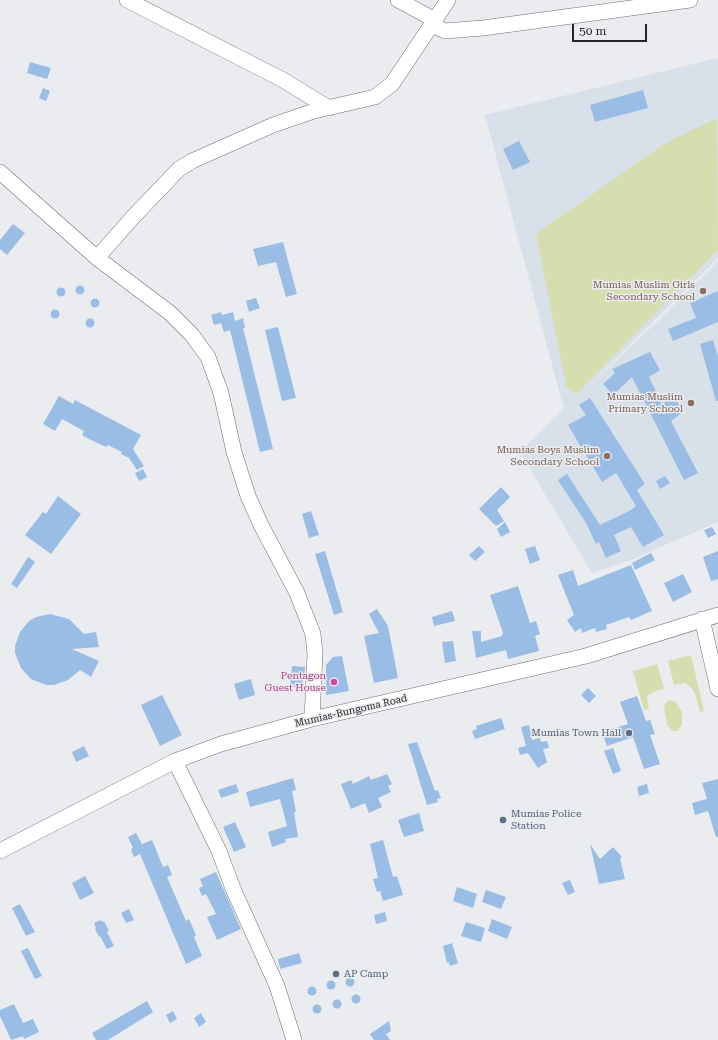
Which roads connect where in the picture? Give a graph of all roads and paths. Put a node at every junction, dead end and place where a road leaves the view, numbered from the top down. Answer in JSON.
{"nodes":[{"id":1,"x":127,"y":0,"type":"edge"},
{"id":2,"x":398,"y":0,"type":"edge"},
{"id":3,"x":448,"y":0,"type":"edge"},
{"id":4,"x":690,"y":0,"type":"edge"},
{"id":5,"x":433,"y":22,"type":"junction"},
{"id":6,"x":329,"y":108,"type":"junction"},
{"id":7,"x":0,"y":172,"type":"edge"},
{"id":8,"x":97,"y":258,"type":"junction"},
{"id":9,"x":718,"y":615,"type":"edge"},
{"id":10,"x":702,"y":620,"type":"junction"},
{"id":11,"x":718,"y":690,"type":"edge"},
{"id":12,"x":312,"y":719,"type":"junction"},
{"id":13,"x":175,"y":761,"type":"junction"},
{"id":14,"x":0,"y":851,"type":"edge"},
{"id":15,"x":294,"y":1040,"type":"edge"}],
"edges":[{"from":1,"to":6,"type":"street"},
{"from":2,"to":5,"type":"street"},
{"from":3,"to":5,"type":"street"},
{"from":4,"to":5,"type":"street"},
{"from":5,"to":6,"type":"street"},
{"from":6,"to":8,"type":"street"},
{"from":7,"to":8,"type":"street"},
{"from":8,"to":12,"type":"street"},
{"from":9,"to":10,"type":"street","name":"Mumias-Bungoma Road"},
{"from":10,"to":11,"type":"street"},
{"from":10,"to":12,"type":"street","name":"Mumias-Bungoma Road"},
{"from":12,"to":13,"type":"street","name":"Mumias-Bungoma Road"},
{"from":13,"to":14,"type":"street","name":"Mumias-Bungoma Road"},
{"from":13,"to":15,"type":"street"}]}
